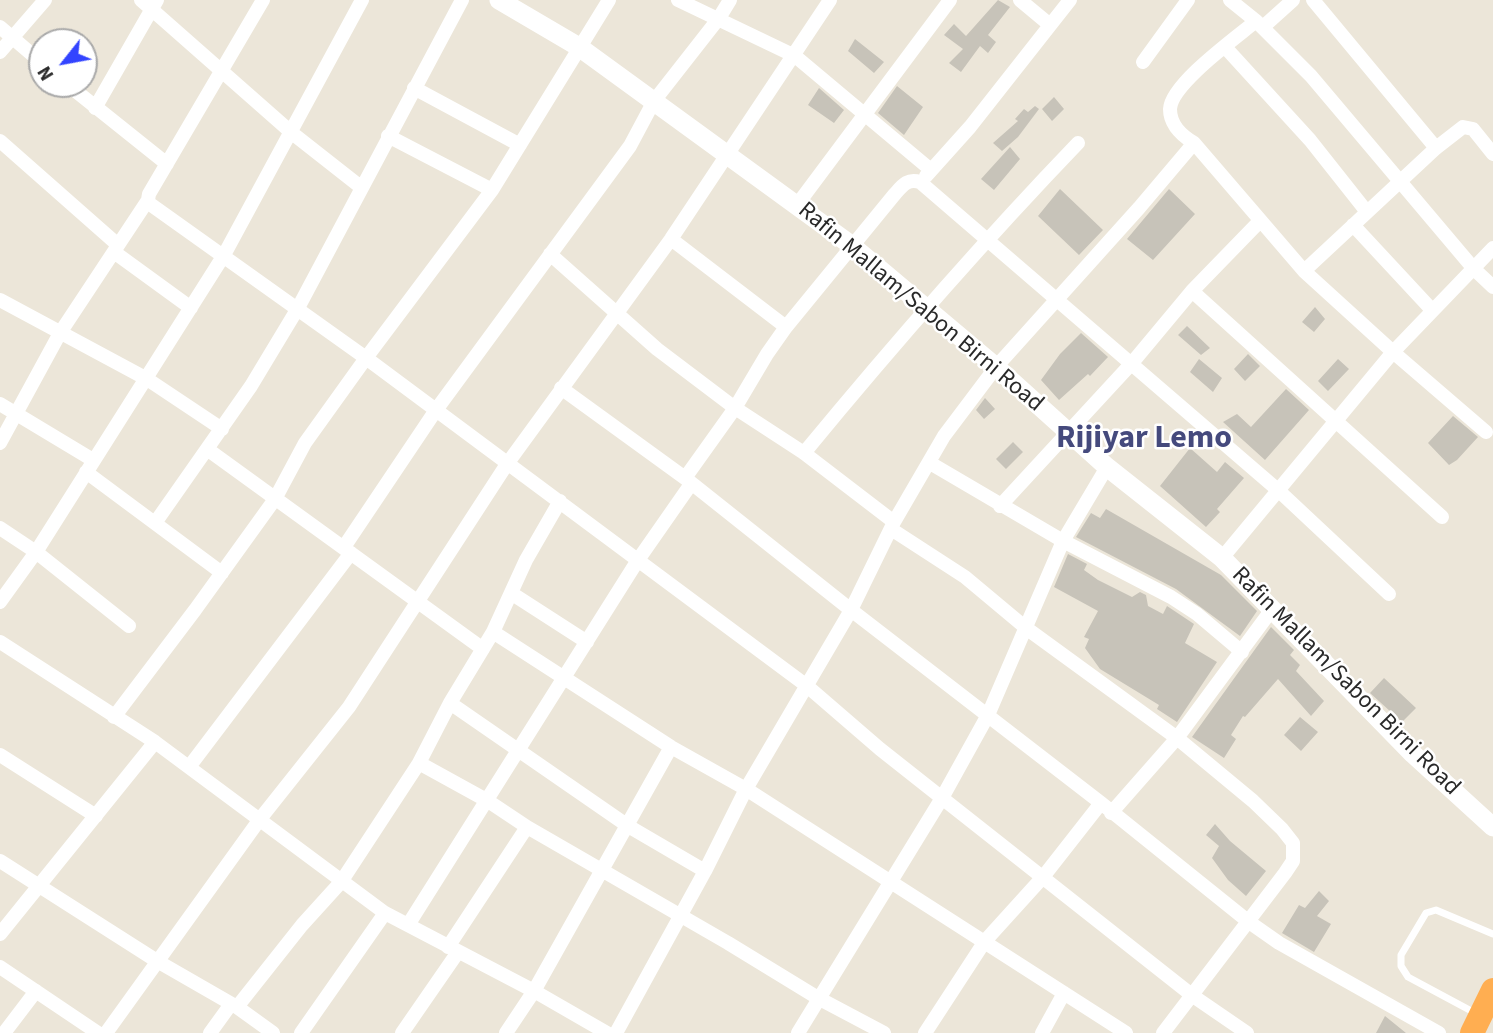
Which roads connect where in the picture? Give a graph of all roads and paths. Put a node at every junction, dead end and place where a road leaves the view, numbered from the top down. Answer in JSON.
{"nodes":[{"id":1,"x":45,"y":0,"type":"edge"},
{"id":2,"x":263,"y":0,"type":"edge"},
{"id":3,"x":362,"y":0,"type":"edge"},
{"id":4,"x":462,"y":0,"type":"edge"},
{"id":5,"x":499,"y":0,"type":"edge"},
{"id":6,"x":608,"y":0,"type":"edge"},
{"id":7,"x":678,"y":0,"type":"edge"},
{"id":8,"x":730,"y":0,"type":"edge"},
{"id":9,"x":831,"y":0,"type":"edge"},
{"id":10,"x":950,"y":0,"type":"edge"},
{"id":11,"x":1020,"y":0,"type":"edge"},
{"id":12,"x":1070,"y":0,"type":"edge"},
{"id":13,"x":1188,"y":0,"type":"edge"},
{"id":14,"x":1230,"y":0,"type":"edge"},
{"id":15,"x":1293,"y":0,"type":"edge"},
{"id":16,"x":1313,"y":0,"type":"edge"},
{"id":17,"x":149,"y":3,"type":"edge"},
{"id":18,"x":719,"y":18,"type":"junction"},
{"id":19,"x":1260,"y":24,"type":"junction"},
{"id":20,"x":1050,"y":25,"type":"junction"},
{"id":21,"x":0,"y":27,"type":"edge"},
{"id":22,"x":12,"y":38,"type":"junction"},
{"id":23,"x":579,"y":47,"type":"junction"},
{"id":24,"x":1225,"y":47,"type":"junction"},
{"id":25,"x":28,"y":51,"type":"edge"},
{"id":26,"x":0,"y":52,"type":"edge"},
{"id":27,"x":795,"y":56,"type":"junction"},
{"id":28,"x":1143,"y":62,"type":"dead end"},
{"id":29,"x":222,"y":73,"type":"junction"},
{"id":30,"x":414,"y":88,"type":"junction"},
{"id":31,"x":84,"y":98,"type":"edge"},
{"id":32,"x":654,"y":101,"type":"junction"},
{"id":33,"x":95,"y":107,"type":"junction"},
{"id":34,"x":866,"y":116,"type":"junction"},
{"id":35,"x":292,"y":133,"type":"junction"},
{"id":36,"x":388,"y":136,"type":"junction"},
{"id":37,"x":0,"y":141,"type":"edge"},
{"id":38,"x":1078,"y":143,"type":"dead end"},
{"id":39,"x":1194,"y":143,"type":"junction"},
{"id":40,"x":520,"y":145,"type":"junction"},
{"id":41,"x":1436,"y":148,"type":"junction"},
{"id":42,"x":726,"y":154,"type":"junction"},
{"id":43,"x":1493,"y":154,"type":"edge"},
{"id":44,"x":167,"y":164,"type":"junction"},
{"id":45,"x":931,"y":170,"type":"junction"},
{"id":46,"x":1401,"y":181,"type":"junction"},
{"id":47,"x":920,"y":182,"type":"junction"},
{"id":48,"x":362,"y":188,"type":"junction"},
{"id":49,"x":492,"y":190,"type":"junction"},
{"id":50,"x":148,"y":200,"type":"junction"},
{"id":51,"x":797,"y":205,"type":"junction"},
{"id":52,"x":1367,"y":212,"type":"junction"},
{"id":53,"x":1259,"y":222,"type":"junction"},
{"id":54,"x":1353,"y":225,"type":"junction"},
{"id":55,"x":987,"y":238,"type":"junction"},
{"id":56,"x":671,"y":239,"type":"junction"},
{"id":57,"x":851,"y":245,"type":"junction"},
{"id":58,"x":116,"y":248,"type":"junction"},
{"id":59,"x":1493,"y":248,"type":"edge"},
{"id":60,"x":550,"y":254,"type":"junction"},
{"id":61,"x":224,"y":255,"type":"junction"},
{"id":62,"x":1474,"y":270,"type":"junction"},
{"id":63,"x":1304,"y":271,"type":"junction"},
{"id":64,"x":1493,"y":287,"type":"edge"},
{"id":65,"x":1192,"y":291,"type":"junction"},
{"id":66,"x":0,"y":300,"type":"edge"},
{"id":67,"x":1056,"y":300,"type":"junction"},
{"id":68,"x":191,"y":308,"type":"junction"},
{"id":69,"x":298,"y":308,"type":"junction"},
{"id":70,"x":925,"y":308,"type":"junction"},
{"id":71,"x":1432,"y":310,"type":"junction"},
{"id":72,"x":617,"y":315,"type":"junction"},
{"id":73,"x":786,"y":327,"type":"junction"},
{"id":74,"x":60,"y":333,"type":"junction"},
{"id":75,"x":1393,"y":352,"type":"junction"},
{"id":76,"x":366,"y":358,"type":"junction"},
{"id":77,"x":1132,"y":363,"type":"junction"},
{"id":78,"x":996,"y":367,"type":"junction"},
{"id":79,"x":147,"y":379,"type":"junction"},
{"id":80,"x":562,"y":388,"type":"junction"},
{"id":81,"x":0,"y":404,"type":"edge"},
{"id":82,"x":735,"y":408,"type":"junction"},
{"id":83,"x":436,"y":410,"type":"junction"},
{"id":84,"x":16,"y":412,"type":"junction"},
{"id":85,"x":1336,"y":421,"type":"junction"},
{"id":86,"x":222,"y":429,"type":"junction"},
{"id":87,"x":1069,"y":432,"type":"junction"},
{"id":88,"x":1486,"y":432,"type":"dead end"},
{"id":89,"x":0,"y":443,"type":"edge"},
{"id":90,"x":207,"y":449,"type":"junction"},
{"id":91,"x":804,"y":453,"type":"junction"},
{"id":92,"x":930,"y":463,"type":"junction"},
{"id":93,"x":507,"y":464,"type":"junction"},
{"id":94,"x":90,"y":466,"type":"junction"},
{"id":95,"x":1107,"y":467,"type":"junction"},
{"id":96,"x":688,"y":481,"type":"junction"},
{"id":97,"x":1279,"y":491,"type":"junction"},
{"id":98,"x":275,"y":499,"type":"junction"},
{"id":99,"x":560,"y":500,"type":"junction"},
{"id":100,"x":1000,"y":506,"type":"junction"},
{"id":101,"x":1442,"y":516,"type":"dead end"},
{"id":102,"x":155,"y":523,"type":"junction"},
{"id":103,"x":892,"y":525,"type":"junction"},
{"id":104,"x":0,"y":528,"type":"edge"},
{"id":105,"x":1063,"y":541,"type":"junction"},
{"id":106,"x":348,"y":550,"type":"junction"},
{"id":107,"x":36,"y":552,"type":"junction"},
{"id":108,"x":1222,"y":558,"type":"junction"},
{"id":109,"x":638,"y":560,"type":"junction"},
{"id":110,"x":222,"y":573,"type":"junction"},
{"id":111,"x":511,"y":593,"type":"junction"},
{"id":112,"x":1389,"y":594,"type":"dead end"},
{"id":113,"x":417,"y":601,"type":"junction"},
{"id":114,"x":0,"y":602,"type":"edge"},
{"id":115,"x":1272,"y":608,"type":"junction"},
{"id":116,"x":851,"y":610,"type":"junction"},
{"id":117,"x":129,"y":626,"type":"dead end"},
{"id":118,"x":1026,"y":628,"type":"junction"},
{"id":119,"x":493,"y":632,"type":"junction"},
{"id":120,"x":0,"y":642,"type":"edge"},
{"id":121,"x":587,"y":642,"type":"junction"},
{"id":122,"x":483,"y":649,"type":"junction"},
{"id":123,"x":1242,"y":652,"type":"junction"},
{"id":124,"x":565,"y":677,"type":"junction"},
{"id":125,"x":807,"y":686,"type":"junction"},
{"id":126,"x":450,"y":704,"type":"junction"},
{"id":127,"x":988,"y":715,"type":"junction"},
{"id":128,"x":114,"y":717,"type":"junction"},
{"id":129,"x":1177,"y":738,"type":"junction"},
{"id":130,"x":155,"y":742,"type":"junction"},
{"id":131,"x":671,"y":747,"type":"junction"},
{"id":132,"x":519,"y":750,"type":"junction"},
{"id":133,"x":0,"y":755,"type":"edge"},
{"id":134,"x":419,"y":762,"type":"junction"},
{"id":135,"x":189,"y":767,"type":"junction"},
{"id":136,"x":746,"y":789,"type":"junction"},
{"id":137,"x":942,"y":798,"type":"junction"},
{"id":138,"x":488,"y":801,"type":"junction"},
{"id":139,"x":1106,"y":808,"type":"junction"},
{"id":140,"x":96,"y":816,"type":"junction"},
{"id":141,"x":260,"y":818,"type":"junction"},
{"id":142,"x":628,"y":826,"type":"junction"},
{"id":143,"x":527,"y":827,"type":"junction"},
{"id":144,"x":1493,"y":827,"type":"edge"},
{"id":145,"x":0,"y":861,"type":"edge"},
{"id":146,"x":600,"y":870,"type":"junction"},
{"id":147,"x":705,"y":870,"type":"junction"},
{"id":148,"x":1043,"y":877,"type":"junction"},
{"id":149,"x":890,"y":881,"type":"junction"},
{"id":150,"x":341,"y":882,"type":"junction"},
{"id":151,"x":39,"y":886,"type":"junction"},
{"id":152,"x":385,"y":913,"type":"junction"},
{"id":153,"x":680,"y":917,"type":"junction"},
{"id":154,"x":1249,"y":922,"type":"junction"},
{"id":155,"x":408,"y":925,"type":"junction"},
{"id":156,"x":0,"y":934,"type":"edge"},
{"id":157,"x":1493,"y":934,"type":"edge"},
{"id":158,"x":985,"y":941,"type":"junction"},
{"id":159,"x":453,"y":949,"type":"junction"},
{"id":160,"x":157,"y":961,"type":"junction"},
{"id":161,"x":0,"y":967,"type":"edge"},
{"id":162,"x":1493,"y":990,"type":"edge"},
{"id":163,"x":36,"y":991,"type":"junction"},
{"id":164,"x":534,"y":991,"type":"junction"},
{"id":165,"x":1064,"y":993,"type":"junction"},
{"id":166,"x":1193,"y":996,"type":"junction"},
{"id":167,"x":818,"y":999,"type":"junction"},
{"id":168,"x":234,"y":1005,"type":"junction"},
{"id":169,"x":1477,"y":1025,"type":"edge"},
{"id":170,"x":4,"y":1033,"type":"edge"},
{"id":171,"x":98,"y":1033,"type":"edge"},
{"id":172,"x":106,"y":1033,"type":"edge"},
{"id":173,"x":210,"y":1033,"type":"edge"},
{"id":174,"x":273,"y":1033,"type":"edge"},
{"id":175,"x":301,"y":1033,"type":"edge"},
{"id":176,"x":402,"y":1033,"type":"edge"},
{"id":177,"x":506,"y":1033,"type":"edge"},
{"id":178,"x":607,"y":1033,"type":"edge"},
{"id":179,"x":615,"y":1033,"type":"edge"},
{"id":180,"x":798,"y":1033,"type":"edge"},
{"id":181,"x":884,"y":1033,"type":"edge"},
{"id":182,"x":925,"y":1033,"type":"edge"},
{"id":183,"x":1042,"y":1033,"type":"edge"},
{"id":184,"x":1126,"y":1033,"type":"edge"},
{"id":185,"x":1163,"y":1033,"type":"edge"},
{"id":186,"x":1247,"y":1033,"type":"edge"},
{"id":187,"x":1439,"y":1033,"type":"edge"}],
"edges":[{"from":1,"to":22,"type":"street"},
{"from":2,"to":29,"type":"street"},
{"from":3,"to":35,"type":"street"},
{"from":4,"to":30,"type":"street"},
{"from":5,"to":23,"type":"street","name":"Rafin Mallam/Sabon Birni Road"},
{"from":6,"to":23,"type":"street"},
{"from":7,"to":18,"type":"street"},
{"from":8,"to":18,"type":"street"},
{"from":9,"to":27,"type":"street"},
{"from":10,"to":34,"type":"street"},
{"from":11,"to":20,"type":"street"},
{"from":12,"to":20,"type":"street"},
{"from":13,"to":28,"type":"street"},
{"from":14,"to":19,"type":"street"},
{"from":15,"to":19,"type":"street"},
{"from":16,"to":41,"type":"street"},
{"from":17,"to":29,"type":"street"},
{"from":17,"to":33,"type":"street"},
{"from":18,"to":27,"type":"street"},
{"from":18,"to":32,"type":"street"},
{"from":19,"to":24,"type":"street"},
{"from":19,"to":46,"type":"street"},
{"from":20,"to":45,"type":"street"},
{"from":21,"to":22,"type":"street"},
{"from":22,"to":25,"type":"street"},
{"from":22,"to":26,"type":"street"},
{"from":23,"to":32,"type":"street","name":"Rafin Mallam/Sabon Birni Road"},
{"from":23,"to":40,"type":"street"},
{"from":24,"to":39,"type":"street"},
{"from":24,"to":52,"type":"street"},
{"from":27,"to":34,"type":"street"},
{"from":27,"to":42,"type":"street"},
{"from":29,"to":35,"type":"street"},
{"from":29,"to":44,"type":"street"},
{"from":30,"to":36,"type":"street"},
{"from":30,"to":40,"type":"street"},
{"from":31,"to":33,"type":"street"},
{"from":32,"to":42,"type":"street","name":"Rafin Mallam/Sabon Birni Road"},
{"from":32,"to":60,"type":"street"},
{"from":33,"to":44,"type":"street"},
{"from":34,"to":45,"type":"street"},
{"from":34,"to":51,"type":"street"},
{"from":35,"to":48,"type":"street"},
{"from":35,"to":61,"type":"street"},
{"from":36,"to":48,"type":"street"},
{"from":36,"to":49,"type":"street"},
{"from":37,"to":58,"type":"street"},
{"from":38,"to":55,"type":"street"},
{"from":39,"to":53,"type":"street"},
{"from":39,"to":67,"type":"street"},
{"from":40,"to":49,"type":"street"},
{"from":41,"to":43,"type":"street"},
{"from":41,"to":46,"type":"street"},
{"from":42,"to":51,"type":"street","name":"Rafin Mallam/Sabon Birni Road"},
{"from":42,"to":56,"type":"street"},
{"from":44,"to":50,"type":"street"},
{"from":45,"to":47,"type":"street"},
{"from":46,"to":52,"type":"street"},
{"from":46,"to":62,"type":"street"},
{"from":47,"to":55,"type":"street"},
{"from":47,"to":57,"type":"street"},
{"from":48,"to":69,"type":"street"},
{"from":49,"to":76,"type":"street"},
{"from":50,"to":58,"type":"street"},
{"from":50,"to":61,"type":"street"},
{"from":51,"to":57,"type":"street","name":"Rafin Mallam/Sabon Birni Road"},
{"from":52,"to":54,"type":"street"},
{"from":53,"to":63,"type":"street"},
{"from":53,"to":65,"type":"street"},
{"from":54,"to":63,"type":"street"},
{"from":54,"to":71,"type":"street"},
{"from":55,"to":67,"type":"street"},
{"from":55,"to":70,"type":"street"},
{"from":56,"to":72,"type":"street"},
{"from":56,"to":73,"type":"street"},
{"from":57,"to":70,"type":"street","name":"Rafin Mallam/Sabon Birni Road"},
{"from":57,"to":73,"type":"street"},
{"from":58,"to":68,"type":"street"},
{"from":58,"to":74,"type":"street"},
{"from":59,"to":62,"type":"street"},
{"from":60,"to":72,"type":"street"},
{"from":60,"to":83,"type":"street"},
{"from":61,"to":68,"type":"street"},
{"from":61,"to":69,"type":"street"},
{"from":62,"to":64,"type":"street"},
{"from":62,"to":71,"type":"street"},
{"from":63,"to":75,"type":"street"},
{"from":65,"to":77,"type":"street"},
{"from":65,"to":85,"type":"street"},
{"from":66,"to":74,"type":"street"},
{"from":67,"to":77,"type":"street"},
{"from":67,"to":78,"type":"street"},
{"from":68,"to":79,"type":"street"},
{"from":69,"to":76,"type":"street"},
{"from":69,"to":86,"type":"street"},
{"from":70,"to":78,"type":"street","name":"Rafin Mallam/Sabon Birni Road"},
{"from":70,"to":91,"type":"street"},
{"from":71,"to":75,"type":"street"},
{"from":72,"to":80,"type":"street"},
{"from":72,"to":82,"type":"street"},
{"from":73,"to":82,"type":"street"},
{"from":74,"to":79,"type":"street"},
{"from":74,"to":84,"type":"street"},
{"from":75,"to":85,"type":"street"},
{"from":75,"to":88,"type":"street"},
{"from":76,"to":83,"type":"street"},
{"from":76,"to":98,"type":"street"},
{"from":77,"to":87,"type":"street"},
{"from":77,"to":97,"type":"street"},
{"from":78,"to":87,"type":"street","name":"Rafin Mallam/Sabon Birni Road"},
{"from":78,"to":92,"type":"street"},
{"from":79,"to":86,"type":"street"},
{"from":79,"to":94,"type":"street"},
{"from":80,"to":93,"type":"street"},
{"from":80,"to":96,"type":"street"},
{"from":81,"to":84,"type":"street"},
{"from":82,"to":91,"type":"street"},
{"from":82,"to":96,"type":"street"},
{"from":83,"to":93,"type":"street"},
{"from":83,"to":106,"type":"street"},
{"from":84,"to":89,"type":"street"},
{"from":84,"to":94,"type":"street"},
{"from":85,"to":97,"type":"street"},
{"from":85,"to":101,"type":"street"},
{"from":86,"to":90,"type":"street"},
{"from":87,"to":95,"type":"street","name":"Rafin Mallam/Sabon Birni Road"},
{"from":87,"to":100,"type":"street"},
{"from":90,"to":98,"type":"street"},
{"from":90,"to":102,"type":"street"},
{"from":91,"to":103,"type":"street"},
{"from":92,"to":100,"type":"street"},
{"from":92,"to":103,"type":"street"},
{"from":93,"to":99,"type":"street"},
{"from":93,"to":113,"type":"street"},
{"from":94,"to":102,"type":"street"},
{"from":94,"to":107,"type":"street"},
{"from":95,"to":105,"type":"street"},
{"from":95,"to":108,"type":"street","name":"Rafin Mallam/Sabon Birni Road"},
{"from":96,"to":109,"type":"street"},
{"from":96,"to":116,"type":"street"},
{"from":97,"to":108,"type":"street"},
{"from":97,"to":112,"type":"street"},
{"from":98,"to":106,"type":"street"},
{"from":98,"to":110,"type":"street"},
{"from":99,"to":109,"type":"street"},
{"from":99,"to":111,"type":"street"},
{"from":100,"to":105,"type":"street"},
{"from":102,"to":110,"type":"street"},
{"from":103,"to":116,"type":"street"},
{"from":103,"to":118,"type":"street"},
{"from":104,"to":107,"type":"street"},
{"from":105,"to":118,"type":"street"},
{"from":105,"to":123,"type":"street"},
{"from":106,"to":113,"type":"street"},
{"from":106,"to":135,"type":"street"},
{"from":107,"to":114,"type":"street"},
{"from":107,"to":117,"type":"street"},
{"from":108,"to":115,"type":"street","name":"Rafin Mallam/Sabon Birni Road"},
{"from":109,"to":121,"type":"street"},
{"from":109,"to":125,"type":"street"},
{"from":110,"to":128,"type":"street"},
{"from":111,"to":119,"type":"street"},
{"from":111,"to":121,"type":"street"},
{"from":113,"to":122,"type":"street"},
{"from":113,"to":141,"type":"street"},
{"from":115,"to":123,"type":"street"},
{"from":115,"to":144,"type":"street","name":"Rafin Mallam/Sabon Birni Road"},
{"from":116,"to":125,"type":"street"},
{"from":116,"to":127,"type":"street"},
{"from":118,"to":127,"type":"street"},
{"from":118,"to":129,"type":"street"},
{"from":119,"to":122,"type":"street"},
{"from":119,"to":124,"type":"street"},
{"from":120,"to":128,"type":"street"},
{"from":121,"to":124,"type":"street"},
{"from":122,"to":126,"type":"street"},
{"from":123,"to":129,"type":"street"},
{"from":124,"to":131,"type":"street"},
{"from":124,"to":132,"type":"street"},
{"from":125,"to":136,"type":"street"},
{"from":125,"to":137,"type":"street"},
{"from":126,"to":132,"type":"street"},
{"from":126,"to":134,"type":"street"},
{"from":127,"to":137,"type":"street"},
{"from":127,"to":139,"type":"street"},
{"from":128,"to":130,"type":"street"},
{"from":129,"to":139,"type":"street"},
{"from":129,"to":154,"type":"street"},
{"from":130,"to":135,"type":"street"},
{"from":130,"to":140,"type":"street"},
{"from":131,"to":136,"type":"street"},
{"from":131,"to":142,"type":"street"},
{"from":132,"to":138,"type":"street"},
{"from":132,"to":142,"type":"street"},
{"from":133,"to":140,"type":"street"},
{"from":134,"to":138,"type":"street"},
{"from":134,"to":150,"type":"street"},
{"from":135,"to":141,"type":"street"},
{"from":136,"to":147,"type":"street"},
{"from":136,"to":149,"type":"street"},
{"from":137,"to":148,"type":"street"},
{"from":137,"to":149,"type":"street"},
{"from":138,"to":143,"type":"street"},
{"from":138,"to":155,"type":"street"},
{"from":139,"to":148,"type":"street"},
{"from":139,"to":154,"type":"street"},
{"from":140,"to":151,"type":"street"},
{"from":141,"to":150,"type":"street"},
{"from":141,"to":160,"type":"street"},
{"from":142,"to":146,"type":"street"},
{"from":142,"to":147,"type":"street"},
{"from":143,"to":146,"type":"street"},
{"from":143,"to":159,"type":"street"},
{"from":145,"to":151,"type":"street"},
{"from":146,"to":153,"type":"street"},
{"from":146,"to":164,"type":"street"},
{"from":147,"to":153,"type":"street"},
{"from":148,"to":158,"type":"street"},
{"from":148,"to":166,"type":"street"},
{"from":149,"to":158,"type":"street"},
{"from":149,"to":167,"type":"street"},
{"from":150,"to":152,"type":"street"},
{"from":150,"to":168,"type":"street"},
{"from":151,"to":156,"type":"street"},
{"from":151,"to":160,"type":"street"},
{"from":152,"to":155,"type":"street"},
{"from":152,"to":175,"type":"street"},
{"from":153,"to":167,"type":"street"},
{"from":153,"to":179,"type":"street"},
{"from":154,"to":166,"type":"street"},
{"from":154,"to":187,"type":"street"},
{"from":155,"to":159,"type":"street"},
{"from":157,"to":169,"type":"lane"},
{"from":158,"to":165,"type":"street"},
{"from":158,"to":182,"type":"street"},
{"from":159,"to":164,"type":"street"},
{"from":159,"to":176,"type":"street"},
{"from":160,"to":168,"type":"street"},
{"from":160,"to":172,"type":"street"},
{"from":161,"to":163,"type":"street"},
{"from":162,"to":169,"type":"highway"},
{"from":163,"to":170,"type":"street"},
{"from":163,"to":171,"type":"street"},
{"from":164,"to":177,"type":"street"},
{"from":164,"to":178,"type":"street"},
{"from":165,"to":183,"type":"street"},
{"from":165,"to":184,"type":"street"},
{"from":166,"to":185,"type":"street"},
{"from":166,"to":186,"type":"street"},
{"from":167,"to":180,"type":"street"},
{"from":167,"to":181,"type":"street"},
{"from":168,"to":173,"type":"street"},
{"from":168,"to":174,"type":"street"}]}
